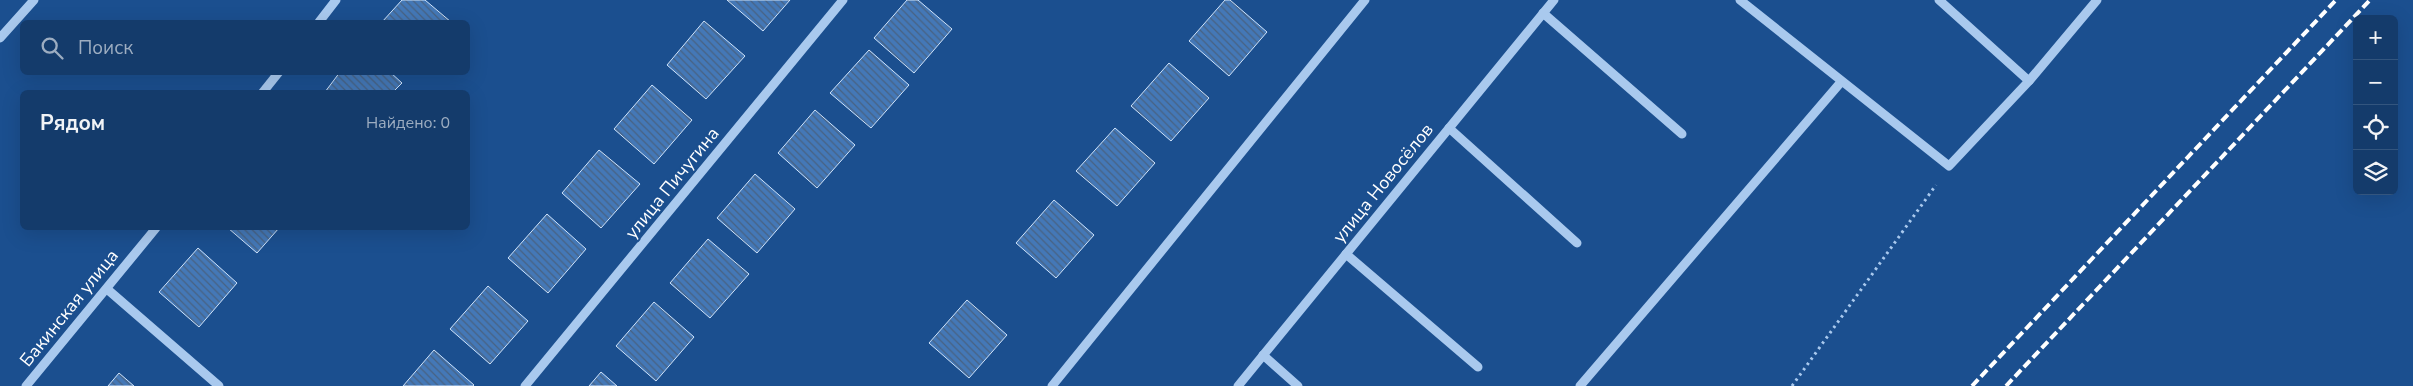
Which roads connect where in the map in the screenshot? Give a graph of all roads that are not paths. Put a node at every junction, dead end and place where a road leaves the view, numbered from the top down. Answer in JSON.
{"nodes":[{"id":1,"x":34,"y":0,"type":"edge"},
{"id":2,"x":336,"y":0,"type":"edge"},
{"id":3,"x":843,"y":0,"type":"edge"},
{"id":4,"x":1365,"y":0,"type":"edge"},
{"id":5,"x":1554,"y":0,"type":"edge"},
{"id":6,"x":1740,"y":0,"type":"edge"},
{"id":7,"x":1939,"y":0,"type":"edge"},
{"id":8,"x":2097,"y":0,"type":"edge"},
{"id":9,"x":1543,"y":13,"type":"junction"},
{"id":10,"x":321,"y":20,"type":"edge"},
{"id":11,"x":0,"y":38,"type":"edge"},
{"id":12,"x":277,"y":75,"type":"edge"},
{"id":13,"x":2029,"y":81,"type":"junction"},
{"id":14,"x":1840,"y":82,"type":"junction"},
{"id":15,"x":265,"y":90,"type":"edge"},
{"id":16,"x":1449,"y":128,"type":"junction"},
{"id":17,"x":1682,"y":134,"type":"dead end"},
{"id":18,"x":154,"y":230,"type":"edge"},
{"id":19,"x":1577,"y":242,"type":"dead end"},
{"id":20,"x":1346,"y":254,"type":"junction"},
{"id":21,"x":107,"y":289,"type":"junction"},
{"id":22,"x":1263,"y":355,"type":"junction"},
{"id":23,"x":1478,"y":367,"type":"dead end"},
{"id":24,"x":26,"y":386,"type":"edge"},
{"id":25,"x":219,"y":386,"type":"edge"},
{"id":26,"x":525,"y":386,"type":"edge"},
{"id":27,"x":1052,"y":386,"type":"edge"},
{"id":28,"x":1238,"y":386,"type":"edge"},
{"id":29,"x":1298,"y":386,"type":"edge"},
{"id":30,"x":1580,"y":386,"type":"edge"}],
"edges":[{"from":1,"to":11,"type":"street"},
{"from":2,"to":10,"type":"street"},
{"from":3,"to":26,"type":"street","name":"улица Пичугина"},
{"from":4,"to":27,"type":"street"},
{"from":5,"to":9,"type":"street","name":"улица Новосёлов"},
{"from":6,"to":14,"type":"street"},
{"from":7,"to":13,"type":"street"},
{"from":8,"to":13,"type":"street"},
{"from":9,"to":16,"type":"street","name":"улица Новосёлов"},
{"from":9,"to":17,"type":"street"},
{"from":12,"to":15,"type":"street"},
{"from":13,"to":14,"type":"street"},
{"from":14,"to":30,"type":"street"},
{"from":16,"to":19,"type":"street"},
{"from":16,"to":20,"type":"street","name":"улица Новосёлов"},
{"from":18,"to":21,"type":"street","name":"Бакинская улица"},
{"from":20,"to":22,"type":"street","name":"улица Новосёлов"},
{"from":20,"to":23,"type":"street"},
{"from":21,"to":24,"type":"street","name":"Бакинская улица"},
{"from":21,"to":25,"type":"street"},
{"from":22,"to":28,"type":"street","name":"улица Новосёлов"},
{"from":22,"to":29,"type":"street"}]}
